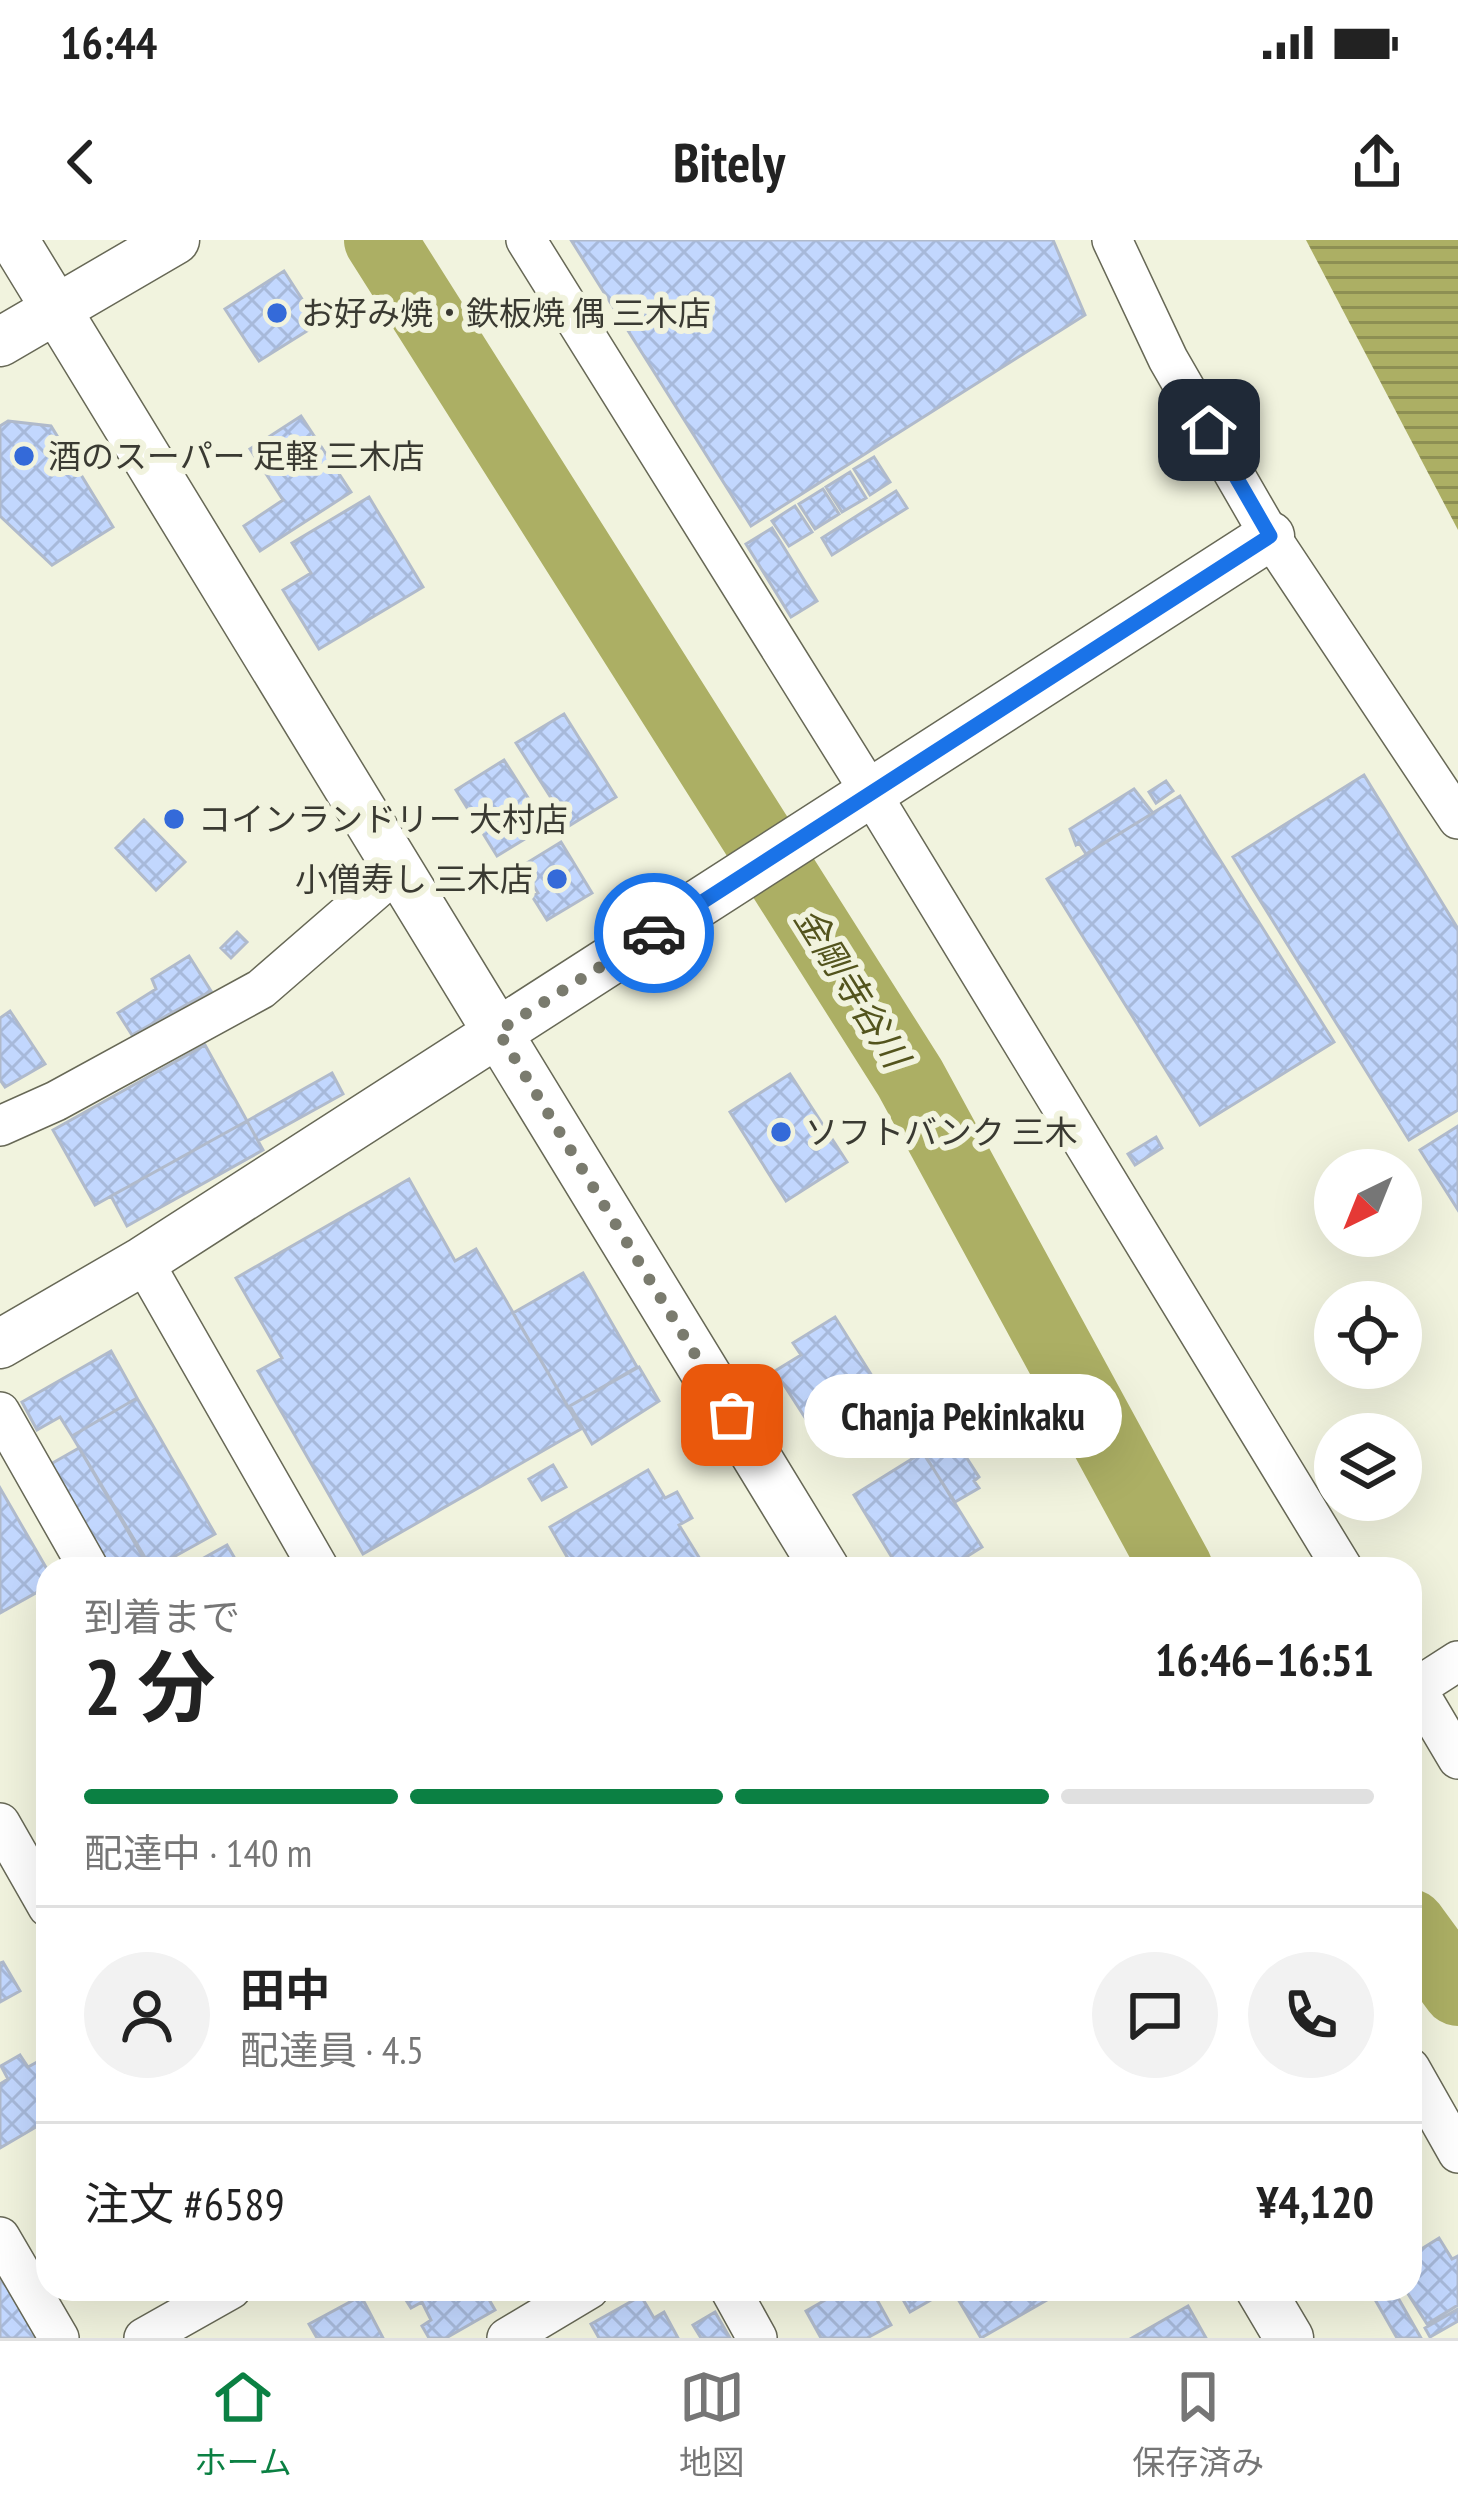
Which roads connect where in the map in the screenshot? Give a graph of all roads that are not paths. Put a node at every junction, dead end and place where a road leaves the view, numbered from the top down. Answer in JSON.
{"nodes":[{"id":1,"x":14,"y":240,"type":"edge"},
{"id":2,"x":175,"y":240,"type":"edge"},
{"id":3,"x":526,"y":240,"type":"edge"},
{"id":4,"x":1112,"y":240,"type":"edge"},
{"id":5,"x":58,"y":307,"type":"junction"},
{"id":6,"x":0,"y":342,"type":"edge"},
{"id":7,"x":1270,"y":536,"type":"junction"},
{"id":8,"x":872,"y":795,"type":"junction"},
{"id":9,"x":1458,"y":819,"type":"edge"},
{"id":10,"x":397,"y":872,"type":"junction"},
{"id":11,"x":498,"y":1031,"type":"junction"},
{"id":12,"x":0,"y":1126,"type":"edge"},
{"id":13,"x":143,"y":1261,"type":"junction"},
{"id":14,"x":0,"y":1344,"type":"edge"},
{"id":15,"x":0,"y":1412,"type":"edge"},
{"id":16,"x":82,"y":1557,"type":"edge"},
{"id":17,"x":312,"y":1557,"type":"edge"},
{"id":18,"x":819,"y":1557,"type":"edge"},
{"id":19,"x":1336,"y":1557,"type":"edge"},
{"id":20,"x":1458,"y":1661,"type":"edge"},
{"id":21,"x":1422,"y":1679,"type":"edge"},
{"id":22,"x":1422,"y":1698,"type":"edge"},
{"id":23,"x":1458,"y":1759,"type":"edge"},
{"id":24,"x":0,"y":1823,"type":"edge"},
{"id":25,"x":36,"y":1885,"type":"edge"},
{"id":26,"x":1422,"y":2089,"type":"edge"},
{"id":27,"x":1458,"y":2153,"type":"edge"},
{"id":28,"x":0,"y":2236,"type":"edge"},
{"id":29,"x":36,"y":2298,"type":"edge"},
{"id":30,"x":38,"y":2301,"type":"edge"},
{"id":31,"x":209,"y":2301,"type":"edge"},
{"id":32,"x":569,"y":2301,"type":"edge"},
{"id":33,"x":737,"y":2301,"type":"edge"},
{"id":34,"x":1267,"y":2301,"type":"edge"},
{"id":35,"x":59,"y":2338,"type":"edge"},
{"id":36,"x":144,"y":2338,"type":"edge"},
{"id":37,"x":506,"y":2338,"type":"edge"},
{"id":38,"x":758,"y":2338,"type":"edge"},
{"id":39,"x":1289,"y":2338,"type":"edge"}],
"edges":[{"from":1,"to":5,"type":"street"},
{"from":2,"to":5,"type":"street"},
{"from":3,"to":8,"type":"street"},
{"from":4,"to":7,"type":"street"},
{"from":5,"to":6,"type":"street"},
{"from":5,"to":10,"type":"street"},
{"from":7,"to":8,"type":"street"},
{"from":7,"to":9,"type":"street"},
{"from":8,"to":11,"type":"street"},
{"from":8,"to":19,"type":"street"},
{"from":10,"to":11,"type":"street"},
{"from":10,"to":12,"type":"street"},
{"from":11,"to":13,"type":"street"},
{"from":11,"to":18,"type":"street"},
{"from":13,"to":14,"type":"street"},
{"from":13,"to":17,"type":"street"},
{"from":15,"to":16,"type":"street"},
{"from":20,"to":21,"type":"street"},
{"from":22,"to":23,"type":"street"},
{"from":24,"to":25,"type":"street"},
{"from":26,"to":27,"type":"street"},
{"from":28,"to":29,"type":"street"},
{"from":30,"to":35,"type":"street"},
{"from":31,"to":36,"type":"street"},
{"from":32,"to":37,"type":"street"},
{"from":33,"to":38,"type":"street"},
{"from":34,"to":39,"type":"street"}]}
